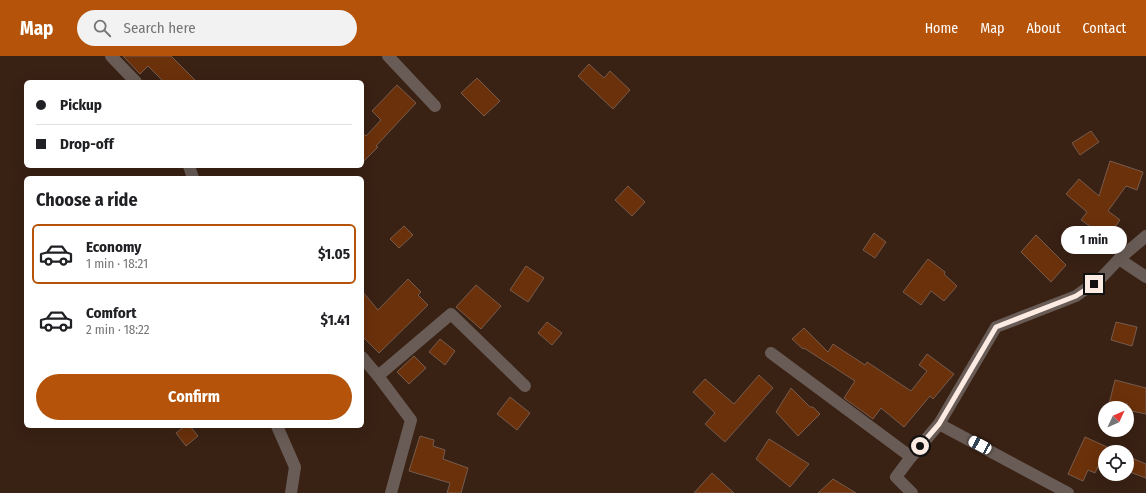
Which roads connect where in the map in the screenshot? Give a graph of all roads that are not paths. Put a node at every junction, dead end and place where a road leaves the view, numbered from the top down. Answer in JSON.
{"nodes":[{"id":1,"x":111,"y":56,"type":"edge"},
{"id":2,"x":388,"y":56,"type":"edge"},
{"id":3,"x":134,"y":80,"type":"edge"},
{"id":4,"x":435,"y":106,"type":"dead end"},
{"id":5,"x":1146,"y":236,"type":"edge"},
{"id":6,"x":1119,"y":259,"type":"junction"},
{"id":7,"x":1146,"y":277,"type":"edge"},
{"id":8,"x":771,"y":353,"type":"dead end"},
{"id":9,"x":364,"y":359,"type":"edge"},
{"id":10,"x":378,"y":376,"type":"junction"},
{"id":11,"x":525,"y":386,"type":"dead end"},
{"id":12,"x":939,"y":424,"type":"junction"},
{"id":13,"x":278,"y":428,"type":"edge"},
{"id":14,"x":911,"y":457,"type":"junction"},
{"id":15,"x":291,"y":493,"type":"edge"},
{"id":16,"x":391,"y":493,"type":"edge"},
{"id":17,"x":912,"y":493,"type":"edge"},
{"id":18,"x":1068,"y":493,"type":"edge"}],
"edges":[{"from":1,"to":3,"type":"street"},
{"from":2,"to":4,"type":"street"},
{"from":5,"to":6,"type":"street"},
{"from":6,"to":7,"type":"street"},
{"from":6,"to":12,"type":"street"},
{"from":8,"to":14,"type":"street"},
{"from":9,"to":10,"type":"street"},
{"from":10,"to":11,"type":"street"},
{"from":10,"to":16,"type":"street"},
{"from":12,"to":14,"type":"street"},
{"from":12,"to":18,"type":"street"},
{"from":13,"to":15,"type":"street"},
{"from":14,"to":17,"type":"street"}]}
